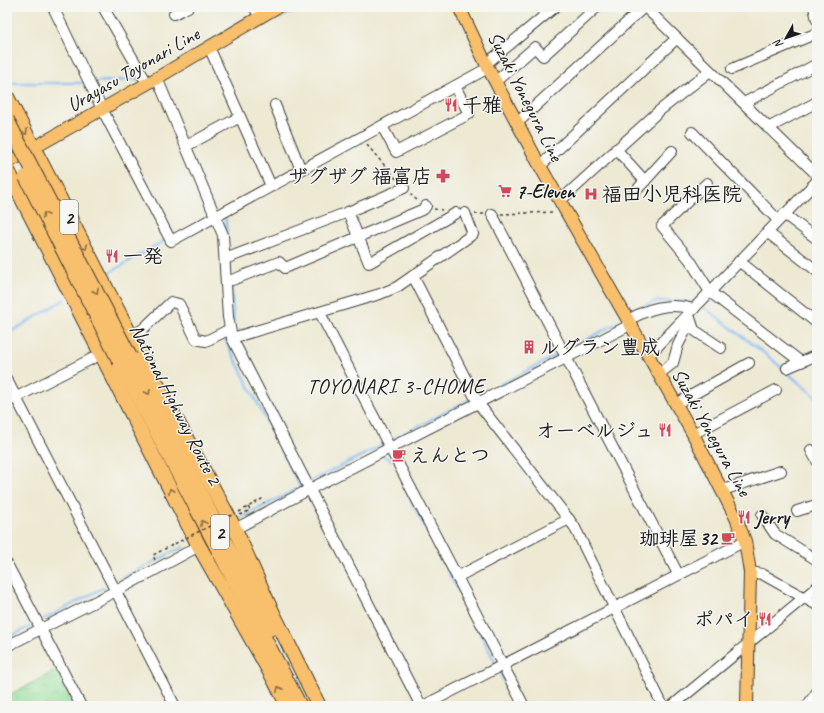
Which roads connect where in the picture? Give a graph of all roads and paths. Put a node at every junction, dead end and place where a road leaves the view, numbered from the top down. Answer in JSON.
{"nodes":[{"id":1,"x":53,"y":7,"type":"edge"},
{"id":2,"x":103,"y":7,"type":"edge"},
{"id":3,"x":188,"y":7,"type":"edge"},
{"id":4,"x":277,"y":7,"type":"edge"},
{"id":5,"x":459,"y":7,"type":"edge"},
{"id":6,"x":555,"y":7,"type":"edge"},
{"id":7,"x":597,"y":7,"type":"edge"},
{"id":8,"x":644,"y":7,"type":"edge"},
{"id":9,"x":814,"y":7,"type":"edge"},
{"id":10,"x":257,"y":12,"type":"edge"},
{"id":11,"x":174,"y":14,"type":"dead end"},
{"id":12,"x":817,"y":20,"type":"edge"},
{"id":13,"x":817,"y":33,"type":"edge"},
{"id":14,"x":676,"y":38,"type":"junction"},
{"id":15,"x":209,"y":47,"type":"junction"},
{"id":16,"x":817,"y":64,"type":"edge"},
{"id":17,"x":487,"y":66,"type":"junction"},
{"id":18,"x":732,"y":68,"type":"dead end"},
{"id":19,"x":710,"y":71,"type":"junction"},
{"id":20,"x":152,"y":81,"type":"junction"},
{"id":21,"x":496,"y":82,"type":"junction"},
{"id":22,"x":455,"y":86,"type":"junction"},
{"id":23,"x":7,"y":97,"type":"edge"},
{"id":24,"x":817,"y":102,"type":"edge"},
{"id":25,"x":744,"y":103,"type":"junction"},
{"id":26,"x":275,"y":105,"type":"dead end"},
{"id":27,"x":102,"y":109,"type":"junction"},
{"id":28,"x":240,"y":117,"type":"junction"},
{"id":29,"x":7,"y":120,"type":"edge"},
{"id":30,"x":517,"y":123,"type":"junction"},
{"id":31,"x":382,"y":126,"type":"junction"},
{"id":32,"x":768,"y":128,"type":"junction"},
{"id":33,"x":692,"y":132,"type":"dead end"},
{"id":34,"x":359,"y":138,"type":"junction"},
{"id":35,"x":7,"y":139,"type":"edge"},
{"id":36,"x":186,"y":146,"type":"junction"},
{"id":37,"x":33,"y":148,"type":"junction"},
{"id":38,"x":616,"y":149,"type":"junction"},
{"id":39,"x":672,"y":151,"type":"dead end"},
{"id":40,"x":7,"y":163,"type":"edge"},
{"id":41,"x":540,"y":166,"type":"junction"},
{"id":42,"x":7,"y":169,"type":"edge"},
{"id":43,"x":301,"y":170,"type":"junction"},
{"id":44,"x":817,"y":175,"type":"edge"},
{"id":45,"x":645,"y":181,"type":"junction"},
{"id":46,"x":817,"y":181,"type":"edge"},
{"id":47,"x":707,"y":183,"type":"dead end"},
{"id":48,"x":271,"y":186,"type":"junction"},
{"id":49,"x":404,"y":188,"type":"junction"},
{"id":50,"x":634,"y":193,"type":"dead end"},
{"id":51,"x":426,"y":206,"type":"junction"},
{"id":52,"x":562,"y":206,"type":"junction"},
{"id":53,"x":348,"y":212,"type":"junction"},
{"id":54,"x":219,"y":213,"type":"junction"},
{"id":55,"x":461,"y":213,"type":"junction"},
{"id":56,"x":492,"y":214,"type":"junction"},
{"id":57,"x":781,"y":217,"type":"junction"},
{"id":58,"x":767,"y":232,"type":"junction"},
{"id":59,"x":358,"y":238,"type":"junction"},
{"id":60,"x":817,"y":239,"type":"edge"},
{"id":61,"x":228,"y":259,"type":"junction"},
{"id":62,"x":739,"y":261,"type":"junction"},
{"id":63,"x":817,"y":271,"type":"edge"},
{"id":64,"x":413,"y":276,"type":"junction"},
{"id":65,"x":229,"y":280,"type":"junction"},
{"id":66,"x":710,"y":292,"type":"junction"},
{"id":67,"x":320,"y":313,"type":"junction"},
{"id":68,"x":691,"y":315,"type":"junction"},
{"id":69,"x":629,"y":323,"type":"junction"},
{"id":70,"x":817,"y":323,"type":"edge"},
{"id":71,"x":231,"y":334,"type":"junction"},
{"id":72,"x":131,"y":336,"type":"junction"},
{"id":73,"x":721,"y":348,"type":"dead end"},
{"id":74,"x":102,"y":354,"type":"junction"},
{"id":75,"x":564,"y":354,"type":"junction"},
{"id":76,"x":817,"y":355,"type":"edge"},
{"id":77,"x":648,"y":356,"type":"junction"},
{"id":78,"x":125,"y":360,"type":"junction"},
{"id":79,"x":801,"y":362,"type":"junction"},
{"id":80,"x":749,"y":363,"type":"dead end"},
{"id":81,"x":786,"y":368,"type":"dead end"},
{"id":82,"x":659,"y":374,"type":"junction"},
{"id":83,"x":7,"y":380,"type":"edge"},
{"id":84,"x":776,"y":390,"type":"dead end"},
{"id":85,"x":11,"y":399,"type":"edge"},
{"id":86,"x":476,"y":399,"type":"junction"},
{"id":87,"x":676,"y":404,"type":"junction"},
{"id":88,"x":158,"y":414,"type":"junction"},
{"id":89,"x":692,"y":434,"type":"junction"},
{"id":90,"x":386,"y":448,"type":"junction"},
{"id":91,"x":811,"y":450,"type":"dead end"},
{"id":92,"x":817,"y":461,"type":"edge"},
{"id":93,"x":781,"y":470,"type":"dead end"},
{"id":94,"x":306,"y":486,"type":"junction"},
{"id":95,"x":723,"y":490,"type":"junction"},
{"id":96,"x":265,"y":504,"type":"dead end"},
{"id":97,"x":248,"y":506,"type":"junction"},
{"id":98,"x":817,"y":507,"type":"edge"},
{"id":99,"x":797,"y":511,"type":"dead end"},
{"id":100,"x":241,"y":514,"type":"dead end"},
{"id":101,"x":762,"y":515,"type":"dead end"},
{"id":102,"x":569,"y":519,"type":"junction"},
{"id":103,"x":235,"y":529,"type":"junction"},
{"id":104,"x":745,"y":541,"type":"junction"},
{"id":105,"x":170,"y":546,"type":"junction"},
{"id":106,"x":199,"y":546,"type":"junction"},
{"id":107,"x":172,"y":550,"type":"dead end"},
{"id":108,"x":220,"y":555,"type":"junction"},
{"id":109,"x":155,"y":559,"type":"dead end"},
{"id":110,"x":817,"y":560,"type":"edge"},
{"id":111,"x":7,"y":564,"type":"edge"},
{"id":112,"x":750,"y":572,"type":"junction"},
{"id":113,"x":678,"y":574,"type":"junction"},
{"id":114,"x":457,"y":577,"type":"junction"},
{"id":115,"x":817,"y":586,"type":"edge"},
{"id":116,"x":116,"y":591,"type":"junction"},
{"id":117,"x":804,"y":597,"type":"junction"},
{"id":118,"x":268,"y":603,"type":"junction"},
{"id":119,"x":817,"y":605,"type":"edge"},
{"id":120,"x":615,"y":608,"type":"junction"},
{"id":121,"x":40,"y":628,"type":"junction"},
{"id":122,"x":749,"y":643,"type":"junction"},
{"id":123,"x":7,"y":646,"type":"edge"},
{"id":124,"x":499,"y":667,"type":"junction"},
{"id":125,"x":270,"y":672,"type":"junction"},
{"id":126,"x":817,"y":692,"type":"edge"},
{"id":127,"x":81,"y":706,"type":"edge"},
{"id":128,"x":175,"y":706,"type":"edge"},
{"id":129,"x":288,"y":706,"type":"edge"},
{"id":130,"x":300,"y":706,"type":"edge"},
{"id":131,"x":310,"y":706,"type":"edge"},
{"id":132,"x":319,"y":706,"type":"edge"},
{"id":133,"x":422,"y":706,"type":"edge"},
{"id":134,"x":524,"y":706,"type":"edge"},
{"id":135,"x":664,"y":706,"type":"edge"},
{"id":136,"x":672,"y":706,"type":"edge"},
{"id":137,"x":748,"y":706,"type":"edge"},
{"id":138,"x":807,"y":706,"type":"edge"}],
"edges":[{"from":1,"to":27,"type":"street"},
{"from":2,"to":20,"type":"street"},
{"from":3,"to":11,"type":"street"},
{"from":4,"to":10,"type":"main road","name":"Urayasu Toyonari Line"},
{"from":5,"to":17,"type":"main road","name":"Suzaki Yonegura Line"},
{"from":6,"to":17,"type":"street"},
{"from":7,"to":21,"type":"street"},
{"from":8,"to":14,"type":"street"},
{"from":8,"to":30,"type":"street"},
{"from":9,"to":12,"type":"street"},
{"from":10,"to":15,"type":"main road","name":"Urayasu Toyonari Line"},
{"from":13,"to":18,"type":"street"},
{"from":14,"to":19,"type":"street"},
{"from":14,"to":41,"type":"street"},
{"from":15,"to":20,"type":"main road","name":"Urayasu Toyonari Line"},
{"from":15,"to":28,"type":"street"},
{"from":16,"to":25,"type":"street"},
{"from":17,"to":21,"type":"main road","name":"Suzaki Yonegura Line"},
{"from":17,"to":22,"type":"street"},
{"from":19,"to":25,"type":"street"},
{"from":19,"to":38,"type":"street"},
{"from":20,"to":27,"type":"main road","name":"Urayasu Toyonari Line"},
{"from":20,"to":36,"type":"street"},
{"from":21,"to":30,"type":"main road","name":"Suzaki Yonegura Line"},
{"from":22,"to":31,"type":"street"},
{"from":22,"to":31,"type":"street"},
{"from":23,"to":37,"type":"highway","number":"2","one_way":true},
{"from":24,"to":32,"type":"street"},
{"from":25,"to":32,"type":"street"},
{"from":26,"to":43,"type":"street"},
{"from":27,"to":37,"type":"main road","name":"Urayasu Toyonari Line"},
{"from":27,"to":54,"type":"street"},
{"from":28,"to":36,"type":"street"},
{"from":28,"to":48,"type":"street"},
{"from":29,"to":78,"type":"highway","name":"National Highway Route 2","number":"2","one_way":true,"bridge":true},
{"from":30,"to":41,"type":"main road","name":"Suzaki Yonegura Line"},
{"from":31,"to":34,"type":"street"},
{"from":32,"to":44,"type":"street"},
{"from":33,"to":57,"type":"street"},
{"from":34,"to":43,"type":"street"},
{"from":34,"to":49,"type":"path"},
{"from":78,"to":35,"type":"highway","name":"National Highway Route 2","number":"2","one_way":true,"bridge":true},
{"from":36,"to":54,"type":"street"},
{"from":37,"to":40,"type":"main road","name":"Urayasu Toyonari Line"},
{"from":37,"to":72,"type":"highway","number":"2","one_way":true},
{"from":38,"to":45,"type":"street"},
{"from":38,"to":52,"type":"street"},
{"from":39,"to":45,"type":"street"},
{"from":41,"to":52,"type":"main road","name":"Suzaki Yonegura Line"},
{"from":42,"to":74,"type":"highway"},
{"from":43,"to":48,"type":"street"},
{"from":45,"to":50,"type":"street"},
{"from":46,"to":57,"type":"street"},
{"from":47,"to":66,"type":"street"},
{"from":48,"to":54,"type":"street"},
{"from":49,"to":51,"type":"path"},
{"from":49,"to":53,"type":"street"},
{"from":51,"to":55,"type":"path"},
{"from":51,"to":59,"type":"street"},
{"from":52,"to":56,"type":"path"},
{"from":52,"to":69,"type":"main road","name":"Suzaki Yonegura Line"},
{"from":53,"to":59,"type":"street"},
{"from":53,"to":61,"type":"street"},
{"from":54,"to":61,"type":"street"},
{"from":55,"to":56,"type":"path"},
{"from":55,"to":59,"type":"street"},
{"from":55,"to":64,"type":"street"},
{"from":56,"to":75,"type":"street"},
{"from":57,"to":58,"type":"street"},
{"from":57,"to":60,"type":"street"},
{"from":58,"to":62,"type":"street"},
{"from":58,"to":63,"type":"street"},
{"from":59,"to":65,"type":"street"},
{"from":61,"to":65,"type":"street"},
{"from":62,"to":66,"type":"street"},
{"from":62,"to":70,"type":"street"},
{"from":64,"to":67,"type":"street"},
{"from":64,"to":86,"type":"street"},
{"from":65,"to":71,"type":"street"},
{"from":66,"to":68,"type":"street"},
{"from":66,"to":79,"type":"street"},
{"from":67,"to":71,"type":"street"},
{"from":67,"to":90,"type":"street"},
{"from":68,"to":69,"type":"street"},
{"from":68,"to":73,"type":"street"},
{"from":68,"to":77,"type":"street"},
{"from":68,"to":82,"type":"street"},
{"from":69,"to":75,"type":"street"},
{"from":69,"to":77,"type":"main road","name":"Suzaki Yonegura Line"},
{"from":71,"to":72,"type":"street"},
{"from":71,"to":94,"type":"street"},
{"from":72,"to":74,"type":"street"},
{"from":72,"to":103,"type":"highway","number":"2"},
{"from":74,"to":85,"type":"street"},
{"from":106,"to":74,"type":"highway","one_way":true},
{"from":75,"to":86,"type":"street"},
{"from":75,"to":113,"type":"street"},
{"from":76,"to":79,"type":"street"},
{"from":77,"to":82,"type":"main road","name":"Suzaki Yonegura Line"},
{"from":78,"to":88,"type":"highway","name":"National Highway Route 2","number":"2","one_way":true},
{"from":108,"to":78,"type":"highway","name":"National Highway Route 2","number":"2","one_way":true},
{"from":79,"to":81,"type":"street"},
{"from":80,"to":87,"type":"street"},
{"from":82,"to":87,"type":"main road","name":"Suzaki Yonegura Line"},
{"from":83,"to":85,"type":"street"},
{"from":84,"to":89,"type":"street"},
{"from":85,"to":116,"type":"street"},
{"from":86,"to":90,"type":"street"},
{"from":86,"to":102,"type":"street"},
{"from":87,"to":89,"type":"main road","name":"Suzaki Yonegura Line"},
{"from":88,"to":118,"type":"highway"},
{"from":88,"to":131,"type":"highway","name":"National Highway Route 2","number":"2"},
{"from":89,"to":95,"type":"main road","name":"Suzaki Yonegura Line"},
{"from":90,"to":94,"type":"street"},
{"from":90,"to":114,"type":"street"},
{"from":91,"to":92,"type":"street"},
{"from":93,"to":95,"type":"street"},
{"from":94,"to":103,"type":"street"},
{"from":94,"to":133,"type":"street"},
{"from":95,"to":104,"type":"main road","name":"Suzaki Yonegura Line"},
{"from":96,"to":97,"type":"path"},
{"from":97,"to":100,"type":"path"},
{"from":97,"to":105,"type":"path","bridge":true},
{"from":98,"to":99,"type":"street"},
{"from":101,"to":110,"type":"street"},
{"from":102,"to":114,"type":"street"},
{"from":102,"to":120,"type":"street"},
{"from":103,"to":118,"type":"highway","number":"2"},
{"from":104,"to":112,"type":"main road","name":"Suzaki Yonegura Line"},
{"from":104,"to":113,"type":"street"},
{"from":105,"to":107,"type":"path"},
{"from":105,"to":109,"type":"path"},
{"from":106,"to":116,"type":"street"},
{"from":106,"to":125,"type":"highway"},
{"from":108,"to":125,"type":"highway"},
{"from":108,"to":130,"type":"highway","name":"National Highway Route 2","number":"2"},
{"from":111,"to":121,"type":"street"},
{"from":112,"to":117,"type":"street"},
{"from":112,"to":122,"type":"main road","name":"Suzaki Yonegura Line"},
{"from":113,"to":120,"type":"street"},
{"from":114,"to":124,"type":"street"},
{"from":115,"to":117,"type":"street"},
{"from":116,"to":121,"type":"street"},
{"from":116,"to":128,"type":"street"},
{"from":117,"to":119,"type":"street"},
{"from":117,"to":122,"type":"street"},
{"from":118,"to":132,"type":"highway"},
{"from":120,"to":124,"type":"street"},
{"from":120,"to":135,"type":"street"},
{"from":121,"to":123,"type":"street"},
{"from":121,"to":127,"type":"street"},
{"from":122,"to":136,"type":"street"},
{"from":122,"to":137,"type":"main road","name":"Suzaki Yonegura Line"},
{"from":124,"to":133,"type":"street"},
{"from":124,"to":134,"type":"street"},
{"from":129,"to":125,"type":"highway","one_way":true},
{"from":126,"to":138,"type":"street"}]}
